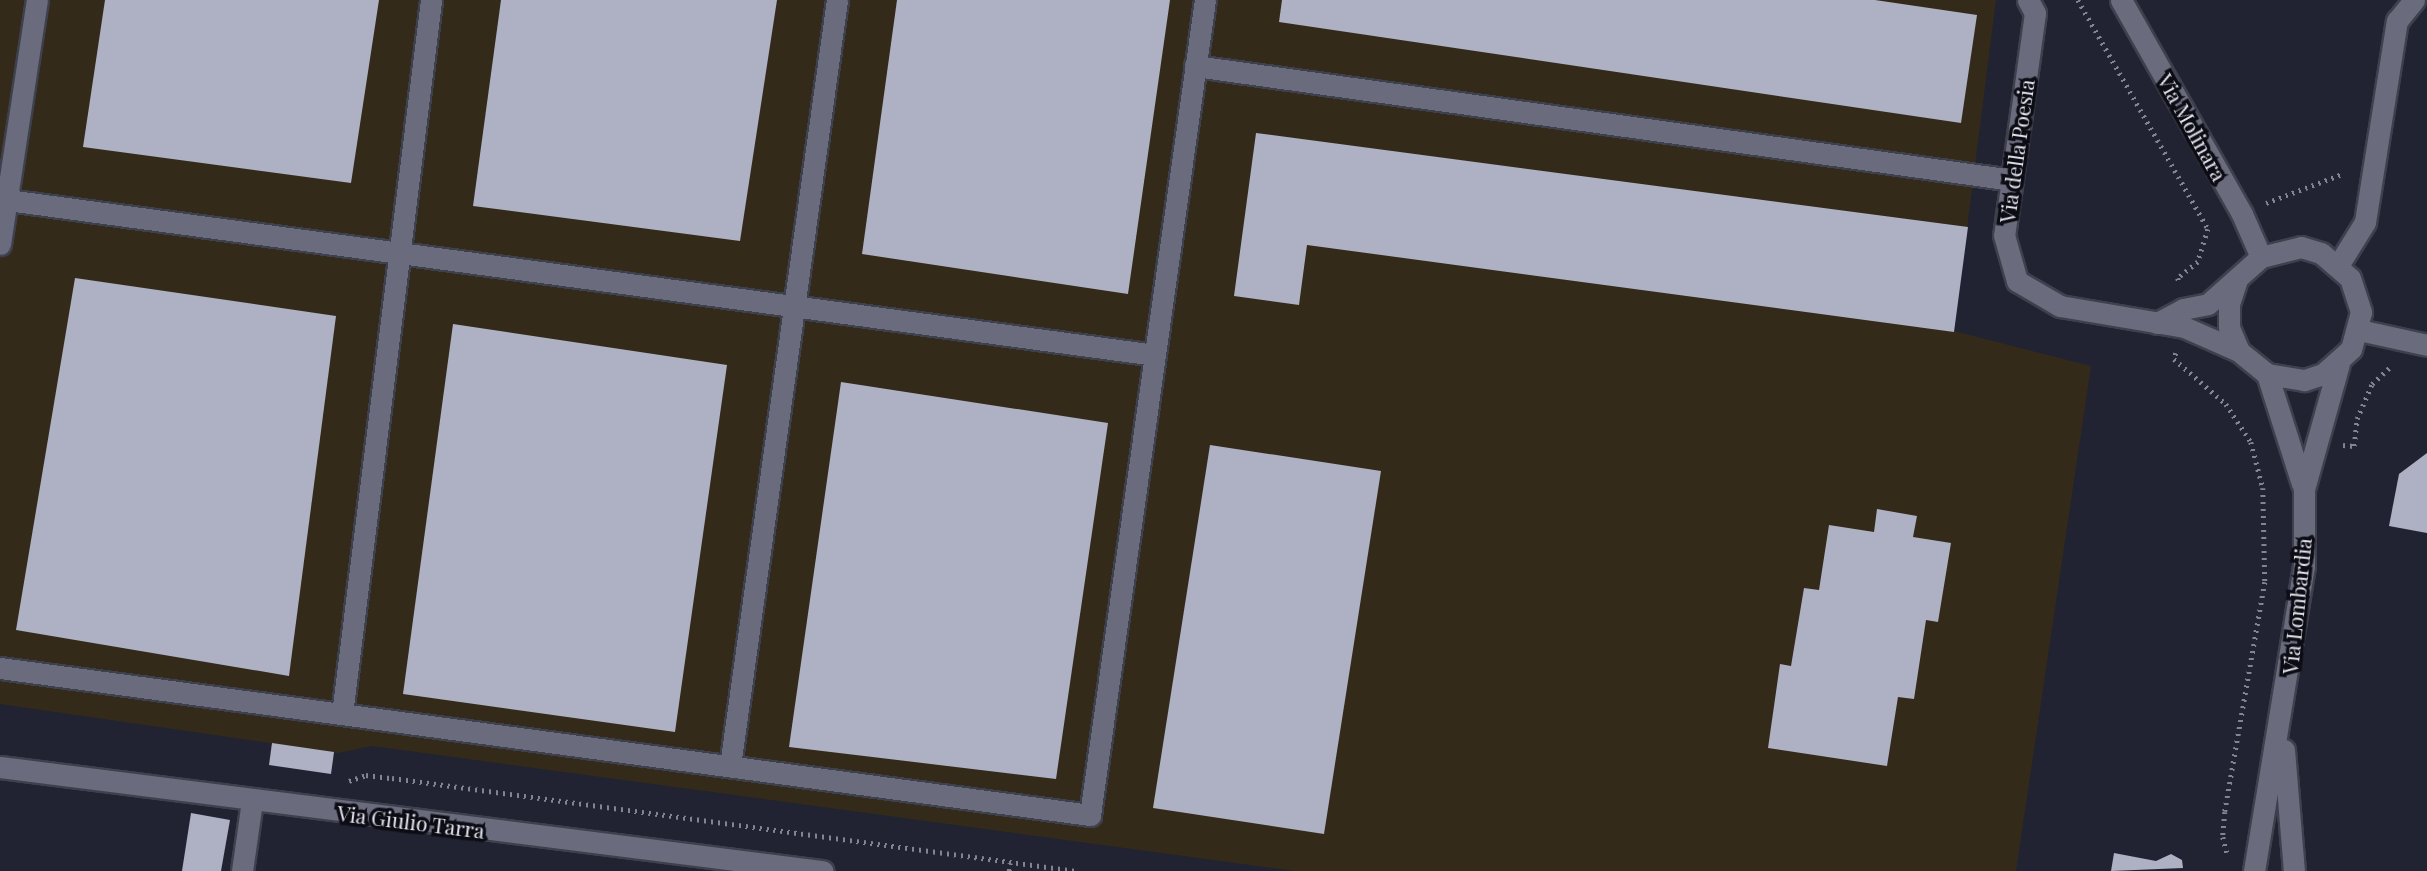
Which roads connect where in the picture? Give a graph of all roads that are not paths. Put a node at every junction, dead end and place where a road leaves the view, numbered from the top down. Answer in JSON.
{"nodes":[{"id":1,"x":37,"y":0,"type":"edge"},
{"id":2,"x":431,"y":0,"type":"edge"},
{"id":3,"x":837,"y":0,"type":"edge"},
{"id":4,"x":1205,"y":0,"type":"edge"},
{"id":5,"x":2028,"y":0,"type":"edge"},
{"id":6,"x":2122,"y":0,"type":"edge"},
{"id":7,"x":2414,"y":0,"type":"edge"},
{"id":8,"x":1195,"y":66,"type":"junction"},
{"id":9,"x":2012,"y":180,"type":"junction"},
{"id":10,"x":3,"y":200,"type":"edge"},
{"id":11,"x":0,"y":244,"type":"edge"},
{"id":12,"x":400,"y":253,"type":"junction"},
{"id":13,"x":2261,"y":257,"type":"junction"},
{"id":14,"x":2339,"y":264,"type":"junction"},
{"id":15,"x":2237,"y":280,"type":"junction"},
{"id":16,"x":794,"y":306,"type":"junction"},
{"id":17,"x":2183,"y":318,"type":"junction"},
{"id":18,"x":2359,"y":330,"type":"junction"},
{"id":19,"x":2427,"y":345,"type":"edge"},
{"id":20,"x":2239,"y":351,"type":"junction"},
{"id":21,"x":1155,"y":355,"type":"junction"},
{"id":22,"x":2339,"y":364,"type":"junction"},
{"id":23,"x":2267,"y":374,"type":"junction"},
{"id":24,"x":2304,"y":489,"type":"junction"},
{"id":25,"x":0,"y":668,"type":"edge"},
{"id":26,"x":342,"y":714,"type":"junction"},
{"id":27,"x":2282,"y":723,"type":"junction"},
{"id":28,"x":730,"y":766,"type":"junction"},
{"id":29,"x":0,"y":767,"type":"edge"},
{"id":30,"x":252,"y":801,"type":"junction"},
{"id":31,"x":242,"y":871,"type":"edge"},
{"id":32,"x":821,"y":871,"type":"edge"},
{"id":33,"x":2254,"y":871,"type":"edge"},
{"id":34,"x":2294,"y":871,"type":"edge"}],
"edges":[{"from":1,"to":10,"type":"street"},
{"from":2,"to":12,"type":"street"},
{"from":3,"to":16,"type":"street"},
{"from":4,"to":8,"type":"street"},
{"from":5,"to":9,"type":"street","name":"Via della Poesia"},
{"from":6,"to":13,"type":"street","name":"Via Molinara"},
{"from":7,"to":14,"type":"street"},
{"from":8,"to":9,"type":"street"},
{"from":8,"to":21,"type":"street"},
{"from":9,"to":17,"type":"street","name":"Via della Poesia"},
{"from":10,"to":11,"type":"street"},
{"from":10,"to":12,"type":"street"},
{"from":12,"to":16,"type":"street"},
{"from":12,"to":26,"type":"street"},
{"from":13,"to":14,"type":"street"},
{"from":13,"to":15,"type":"street"},
{"from":14,"to":18,"type":"street"},
{"from":15,"to":17,"type":"street","name":"Via della Poesia"},
{"from":15,"to":20,"type":"street"},
{"from":16,"to":21,"type":"street"},
{"from":16,"to":28,"type":"street"},
{"from":17,"to":20,"type":"street"},
{"from":18,"to":19,"type":"street"},
{"from":18,"to":22,"type":"street","name":"Via Lombardia"},
{"from":20,"to":23,"type":"street"},
{"from":21,"to":28,"type":"street"},
{"from":22,"to":23,"type":"street"},
{"from":22,"to":24,"type":"street","name":"Via Lombardia"},
{"from":23,"to":24,"type":"street","name":"Via Lombardia"},
{"from":24,"to":27,"type":"street","name":"Via Lombardia"},
{"from":25,"to":26,"type":"street"},
{"from":26,"to":28,"type":"street"},
{"from":27,"to":33,"type":"street","name":"Via Lombardia"},
{"from":27,"to":34,"type":"street","name":"Via Lombardia"},
{"from":29,"to":30,"type":"street","name":"Via Giulio Tarra"},
{"from":30,"to":31,"type":"street"},
{"from":30,"to":32,"type":"street","name":"Via Giulio Tarra"}]}
